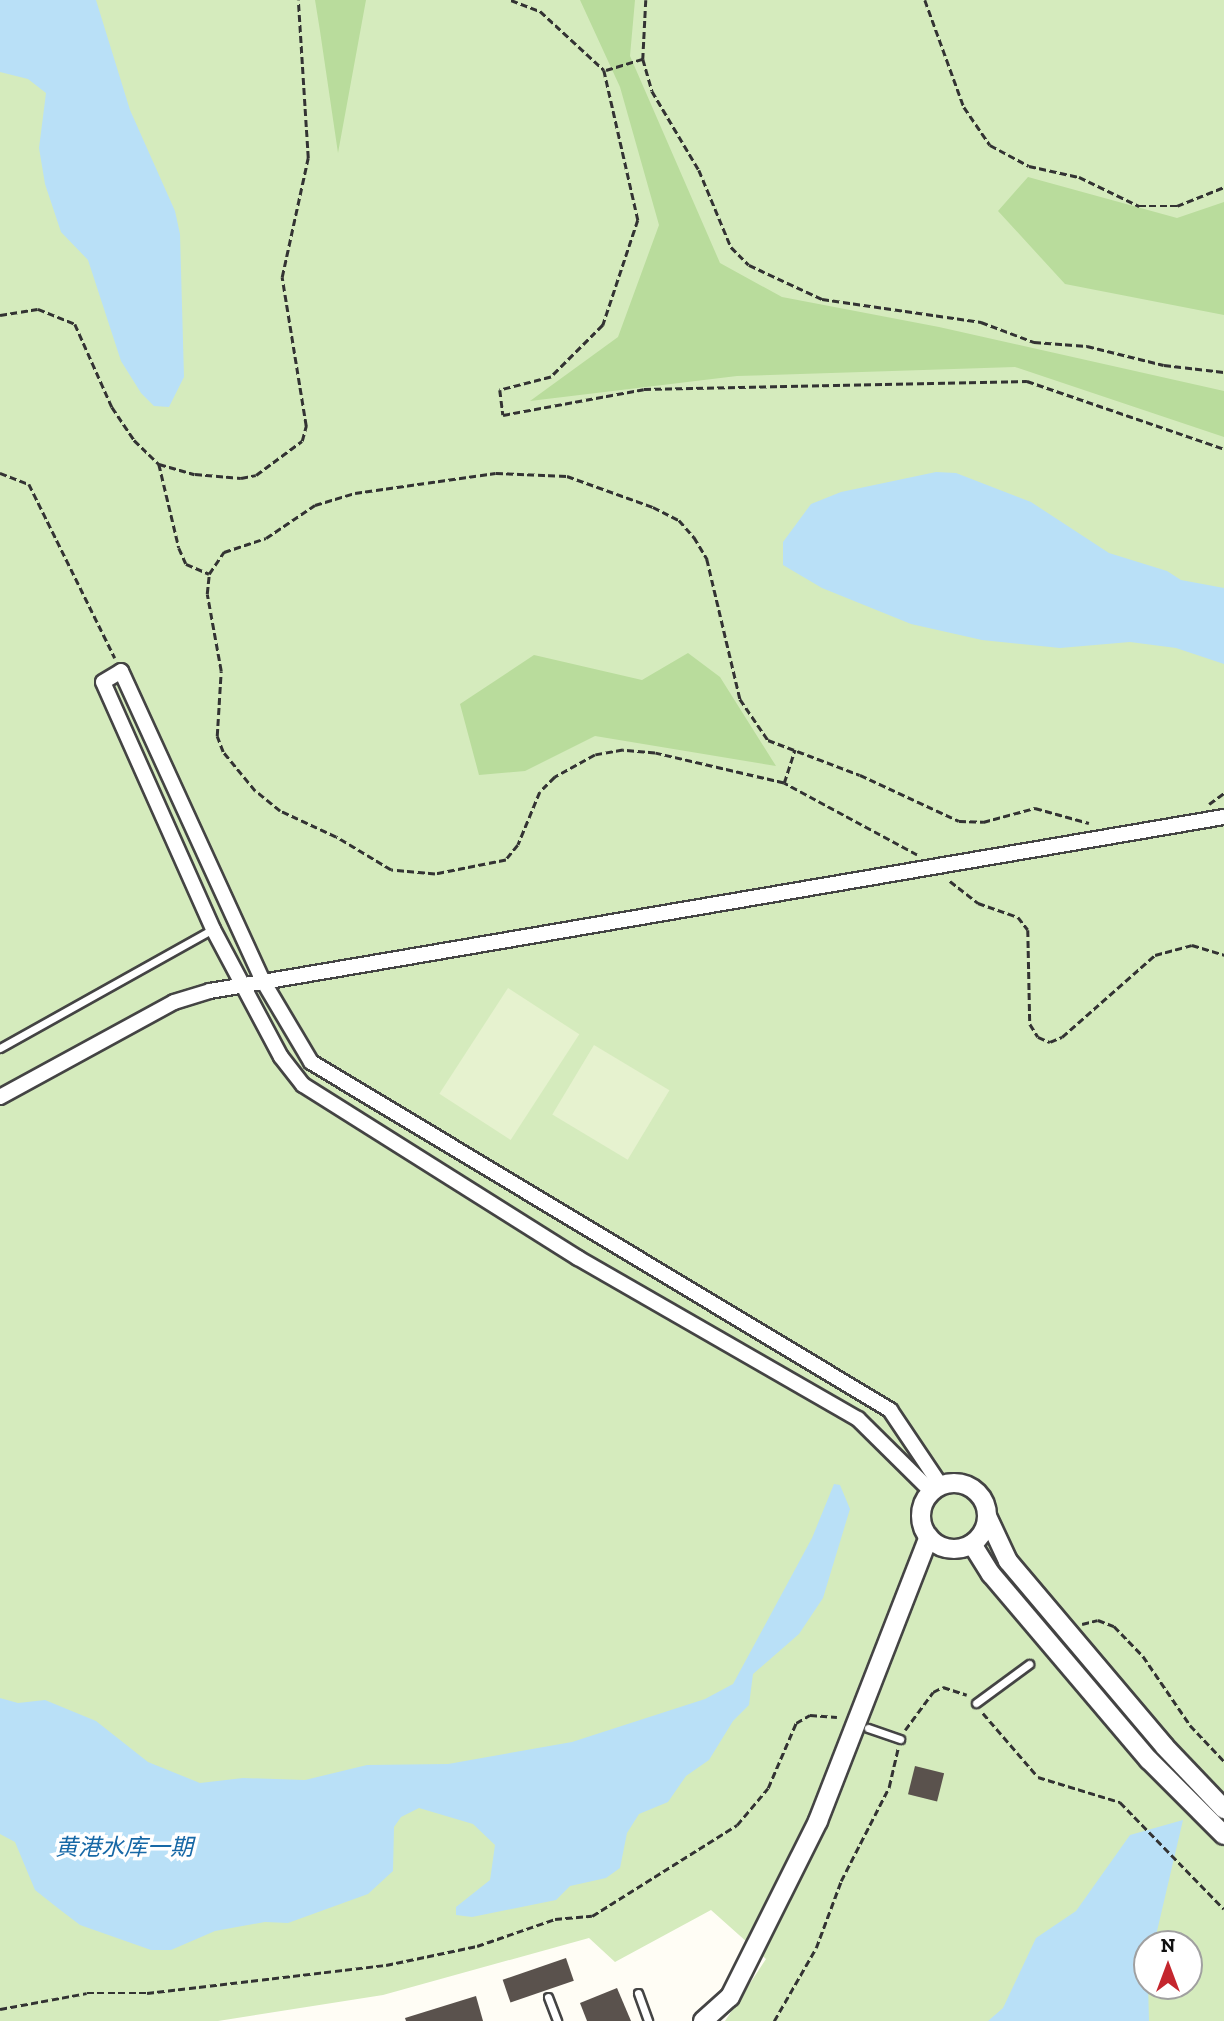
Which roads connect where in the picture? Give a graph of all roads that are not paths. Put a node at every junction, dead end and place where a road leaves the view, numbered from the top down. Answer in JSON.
{"nodes":[{"id":1,"x":1224,"y":817,"type":"edge"},
{"id":2,"x":213,"y":929,"type":"junction"},
{"id":3,"x":262,"y":981,"type":"junction"},
{"id":4,"x":243,"y":984,"type":"junction"},
{"id":5,"x":0,"y":1048,"type":"edge"},
{"id":6,"x":0,"y":1097,"type":"edge"},
{"id":7,"x":936,"y":1489,"type":"junction"},
{"id":8,"x":987,"y":1516,"type":"junction"},
{"id":9,"x":929,"y":1537,"type":"junction"},
{"id":10,"x":972,"y":1544,"type":"junction"},
{"id":11,"x":1028,"y":1664,"type":"dead end"},
{"id":12,"x":976,"y":1703,"type":"road end"},
{"id":13,"x":868,"y":1728,"type":"dead end"},
{"id":14,"x":900,"y":1739,"type":"road end"},
{"id":15,"x":1224,"y":1809,"type":"edge"},
{"id":16,"x":1224,"y":1835,"type":"edge"},
{"id":17,"x":638,"y":1993,"type":"dead end"},
{"id":18,"x":548,"y":1997,"type":"dead end"},
{"id":19,"x":557,"y":2021,"type":"edge"},
{"id":20,"x":648,"y":2021,"type":"edge"},
{"id":21,"x":703,"y":2021,"type":"edge"}],
"edges":[{"from":1,"to":3,"type":"street"},
{"from":2,"to":3,"type":"street"},
{"from":2,"to":4,"type":"street"},
{"from":2,"to":5,"type":"lane"},
{"from":3,"to":4,"type":"street"},
{"from":3,"to":7,"type":"street"},
{"from":4,"to":6,"type":"street"},
{"from":4,"to":7,"type":"street"},
{"from":7,"to":8,"type":"street"},
{"from":7,"to":9,"type":"street"},
{"from":8,"to":10,"type":"street"},
{"from":8,"to":15,"type":"street"},
{"from":9,"to":10,"type":"street"},
{"from":9,"to":21,"type":"street"},
{"from":10,"to":16,"type":"street"},
{"from":11,"to":12,"type":"lane"},
{"from":13,"to":14,"type":"lane"},
{"from":17,"to":20,"type":"lane"},
{"from":18,"to":19,"type":"lane"}]}
